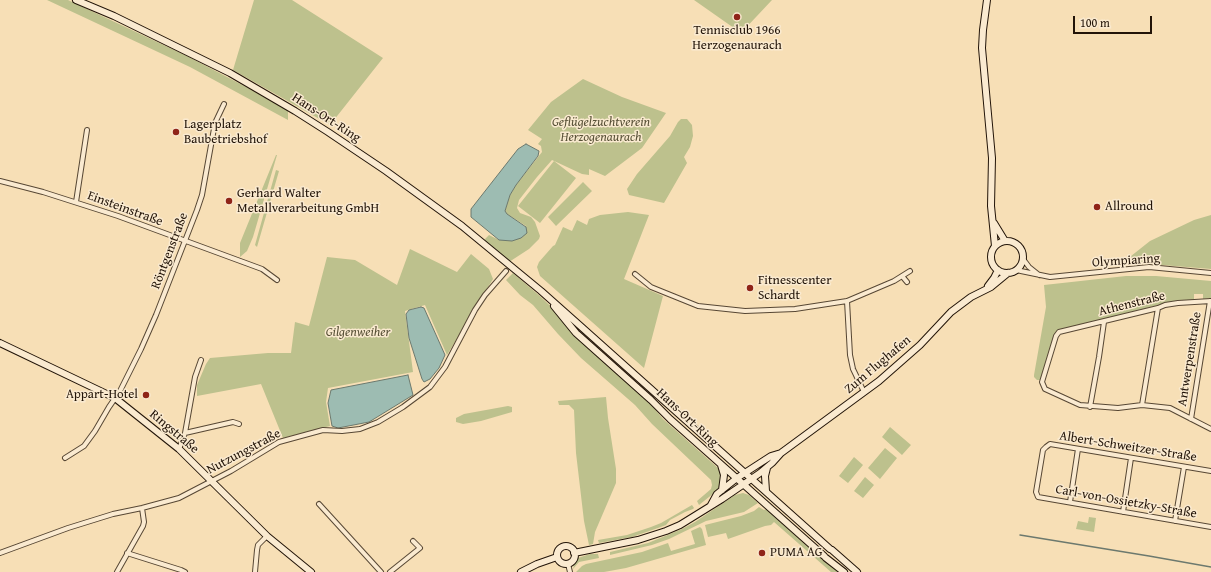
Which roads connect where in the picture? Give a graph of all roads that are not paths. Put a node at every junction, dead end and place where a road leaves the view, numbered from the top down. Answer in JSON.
{"nodes":[{"id":1,"x":76,"y":0,"type":"edge"},
{"id":2,"x":987,"y":0,"type":"edge"},
{"id":3,"x":224,"y":104,"type":"dead end"},
{"id":4,"x":87,"y":130,"type":"dead end"},
{"id":5,"x":0,"y":181,"type":"edge"},
{"id":6,"x":76,"y":202,"type":"junction"},
{"id":7,"x":992,"y":221,"type":"junction"},
{"id":8,"x":185,"y":241,"type":"junction"},
{"id":9,"x":1004,"y":241,"type":"junction"},
{"id":10,"x":994,"y":246,"type":"junction"},
{"id":11,"x":1023,"y":259,"type":"junction"},
{"id":12,"x":998,"y":270,"type":"junction"},
{"id":13,"x":1016,"y":270,"type":"junction"},
{"id":14,"x":506,"y":271,"type":"dead end"},
{"id":15,"x":910,"y":271,"type":"dead end"},
{"id":16,"x":1008,"y":273,"type":"junction"},
{"id":17,"x":1211,"y":273,"type":"edge"},
{"id":18,"x":635,"y":274,"type":"dead end"},
{"id":19,"x":902,"y":276,"type":"junction"},
{"id":20,"x":1041,"y":276,"type":"junction"},
{"id":21,"x":277,"y":280,"type":"dead end"},
{"id":22,"x":907,"y":282,"type":"dead end"},
{"id":23,"x":984,"y":290,"type":"junction"},
{"id":24,"x":541,"y":291,"type":"junction"},
{"id":25,"x":846,"y":300,"type":"junction"},
{"id":26,"x":1210,"y":301,"type":"edge"},
{"id":27,"x":1158,"y":308,"type":"junction"},
{"id":28,"x":1104,"y":322,"type":"junction"},
{"id":29,"x":0,"y":343,"type":"edge"},
{"id":30,"x":201,"y":360,"type":"dead end"},
{"id":31,"x":864,"y":392,"type":"junction"},
{"id":32,"x":114,"y":398,"type":"junction"},
{"id":33,"x":1142,"y":405,"type":"junction"},
{"id":34,"x":1090,"y":407,"type":"junction"},
{"id":35,"x":1191,"y":419,"type":"junction"},
{"id":36,"x":239,"y":424,"type":"dead end"},
{"id":37,"x":1211,"y":429,"type":"edge"},
{"id":38,"x":185,"y":433,"type":"junction"},
{"id":39,"x":179,"y":449,"type":"junction"},
{"id":40,"x":1078,"y":449,"type":"junction"},
{"id":41,"x":781,"y":453,"type":"junction"},
{"id":42,"x":65,"y":458,"type":"dead end"},
{"id":43,"x":1131,"y":458,"type":"junction"},
{"id":44,"x":720,"y":464,"type":"junction"},
{"id":45,"x":1184,"y":467,"type":"junction"},
{"id":46,"x":767,"y":468,"type":"junction"},
{"id":47,"x":1211,"y":471,"type":"edge"},
{"id":48,"x":745,"y":473,"type":"junction"},
{"id":49,"x":737,"y":478,"type":"junction"},
{"id":50,"x":752,"y":479,"type":"junction"},
{"id":51,"x":211,"y":481,"type":"junction"},
{"id":52,"x":743,"y":484,"type":"junction"},
{"id":53,"x":722,"y":490,"type":"junction"},
{"id":54,"x":766,"y":491,"type":"junction"},
{"id":55,"x":1038,"y":497,"type":"joint"},
{"id":56,"x":1070,"y":502,"type":"junction"},
{"id":57,"x":319,"y":504,"type":"dead end"},
{"id":58,"x":711,"y":505,"type":"junction"},
{"id":59,"x":142,"y":508,"type":"junction"},
{"id":60,"x":1123,"y":512,"type":"junction"},
{"id":61,"x":1175,"y":521,"type":"junction"},
{"id":62,"x":1211,"y":527,"type":"edge"},
{"id":63,"x":268,"y":536,"type":"junction"},
{"id":64,"x":413,"y":540,"type":"dead end"},
{"id":65,"x":0,"y":553,"type":"edge"},
{"id":66,"x":127,"y":553,"type":"junction"},
{"id":67,"x":574,"y":553,"type":"junction"},
{"id":68,"x":557,"y":557,"type":"junction"},
{"id":69,"x":568,"y":564,"type":"junction"},
{"id":70,"x":117,"y":572,"type":"edge"},
{"id":71,"x":185,"y":572,"type":"edge"},
{"id":72,"x":255,"y":572,"type":"edge"},
{"id":73,"x":311,"y":572,"type":"edge"},
{"id":74,"x":381,"y":572,"type":"edge"},
{"id":75,"x":390,"y":572,"type":"edge"},
{"id":76,"x":521,"y":572,"type":"edge"},
{"id":77,"x":570,"y":572,"type":"edge"},
{"id":78,"x":844,"y":572,"type":"edge"},
{"id":79,"x":858,"y":572,"type":"edge"}],
"edges":[{"from":1,"to":24,"type":"street","name":"Hans-Ort-Ring"},
{"from":2,"to":7,"type":"street"},
{"from":3,"to":8,"type":"street","name":"Röntgenstraße"},
{"from":4,"to":6,"type":"street","name":"Einsteinstraße"},
{"from":5,"to":6,"type":"street","name":"Einsteinstraße"},
{"from":6,"to":8,"type":"street","name":"Einsteinstraße"},
{"from":7,"to":9,"type":"street"},
{"from":7,"to":10,"type":"street"},
{"from":8,"to":21,"type":"street","name":"Einsteinstraße"},
{"from":8,"to":32,"type":"street","name":"Röntgenstraße"},
{"from":9,"to":10,"type":"street"},
{"from":9,"to":11,"type":"street"},
{"from":10,"to":12,"type":"street"},
{"from":11,"to":13,"type":"street"},
{"from":11,"to":20,"type":"street"},
{"from":12,"to":16,"type":"street"},
{"from":12,"to":23,"type":"street","name":"Zum Flughafen"},
{"from":13,"to":16,"type":"street"},
{"from":13,"to":20,"type":"street","name":"Olympiaring"},
{"from":14,"to":51,"type":"street","name":"Nutzungstraße"},
{"from":15,"to":19,"type":"street"},
{"from":16,"to":23,"type":"street","name":"Zum Flughafen"},
{"from":17,"to":20,"type":"street","name":"Olympiaring"},
{"from":18,"to":25,"type":"street"},
{"from":19,"to":22,"type":"street"},
{"from":19,"to":25,"type":"street"},
{"from":23,"to":31,"type":"street","name":"Zum Flughafen"},
{"from":24,"to":44,"type":"street","name":"Hans-Ort-Ring"},
{"from":24,"to":48,"type":"street","name":"Hans-Ort-Ring"},
{"from":25,"to":31,"type":"street"},
{"from":26,"to":27,"type":"street","name":"Athenstraße"},
{"from":26,"to":35,"type":"street","name":"Antwerpenstraße"},
{"from":27,"to":28,"type":"street","name":"Athenstraße"},
{"from":27,"to":33,"type":"street"},
{"from":28,"to":34,"type":"street"},
{"from":28,"to":34,"type":"street","name":"Athenstraße"},
{"from":29,"to":32,"type":"street","name":"Ringstraße"},
{"from":30,"to":38,"type":"street"},
{"from":31,"to":41,"type":"street","name":"Zum Flughafen"},
{"from":32,"to":39,"type":"street","name":"Ringstraße"},
{"from":32,"to":42,"type":"street","name":"Röntgenstraße"},
{"from":33,"to":34,"type":"street"},
{"from":33,"to":35,"type":"street"},
{"from":35,"to":37,"type":"street"},
{"from":36,"to":38,"type":"street"},
{"from":38,"to":39,"type":"street"},
{"from":39,"to":51,"type":"street","name":"Ringstraße"},
{"from":40,"to":43,"type":"street","name":"Albert-Schweitzer-Straße"},
{"from":40,"to":55,"type":"street","name":"Albert-Schweitzer-Straße"},
{"from":40,"to":56,"type":"street"},
{"from":41,"to":46,"type":"street","name":"Zum Flughafen"},
{"from":41,"to":48,"type":"street","name":"Zum Flughafen"},
{"from":43,"to":45,"type":"street","name":"Albert-Schweitzer-Straße"},
{"from":43,"to":60,"type":"street"},
{"from":44,"to":49,"type":"street","name":"Hans-Ort-Ring"},
{"from":44,"to":53,"type":"street"},
{"from":45,"to":47,"type":"street","name":"Albert-Schweitzer-Straße"},
{"from":45,"to":61,"type":"street"},
{"from":46,"to":50,"type":"street","name":"Zum Flughafen"},
{"from":46,"to":54,"type":"street"},
{"from":48,"to":49,"type":"street","name":"Zum Flughafen"},
{"from":48,"to":50,"type":"street","name":"Hans-Ort-Ring"},
{"from":49,"to":52,"type":"street","name":"Hans-Ort-Ring"},
{"from":49,"to":53,"type":"street","name":"Zum Flughafen"},
{"from":50,"to":52,"type":"street","name":"Zum Flughafen"},
{"from":50,"to":54,"type":"street","name":"Hans-Ort-Ring"},
{"from":51,"to":59,"type":"street","name":"Nutzungstraße"},
{"from":51,"to":63,"type":"street","name":"Ringstraße"},
{"from":52,"to":58,"type":"street","name":"Zum Flughafen"},
{"from":52,"to":78,"type":"street","name":"Hans-Ort-Ring"},
{"from":53,"to":58,"type":"street","name":"Zum Flughafen"},
{"from":54,"to":79,"type":"street","name":"Hans-Ort-Ring"},
{"from":55,"to":56,"type":"street","name":"Carl-von-Ossietzky-Straße"},
{"from":56,"to":60,"type":"street","name":"Carl-von-Ossietzky-Straße"},
{"from":57,"to":74,"type":"street"},
{"from":58,"to":67,"type":"street","name":"Zum Flughafen"},
{"from":59,"to":65,"type":"street","name":"Nutzungstraße"},
{"from":59,"to":66,"type":"street"},
{"from":60,"to":61,"type":"street","name":"Carl-von-Ossietzky-Straße"},
{"from":61,"to":62,"type":"street","name":"Carl-von-Ossietzky-Straße"},
{"from":63,"to":72,"type":"street"},
{"from":63,"to":73,"type":"street","name":"Ringstraße"},
{"from":64,"to":75,"type":"street"},
{"from":66,"to":70,"type":"street"},
{"from":66,"to":71,"type":"street"},
{"from":67,"to":68,"type":"street"},
{"from":67,"to":69,"type":"street"},
{"from":68,"to":69,"type":"street"},
{"from":68,"to":76,"type":"street"},
{"from":69,"to":77,"type":"street"}]}
